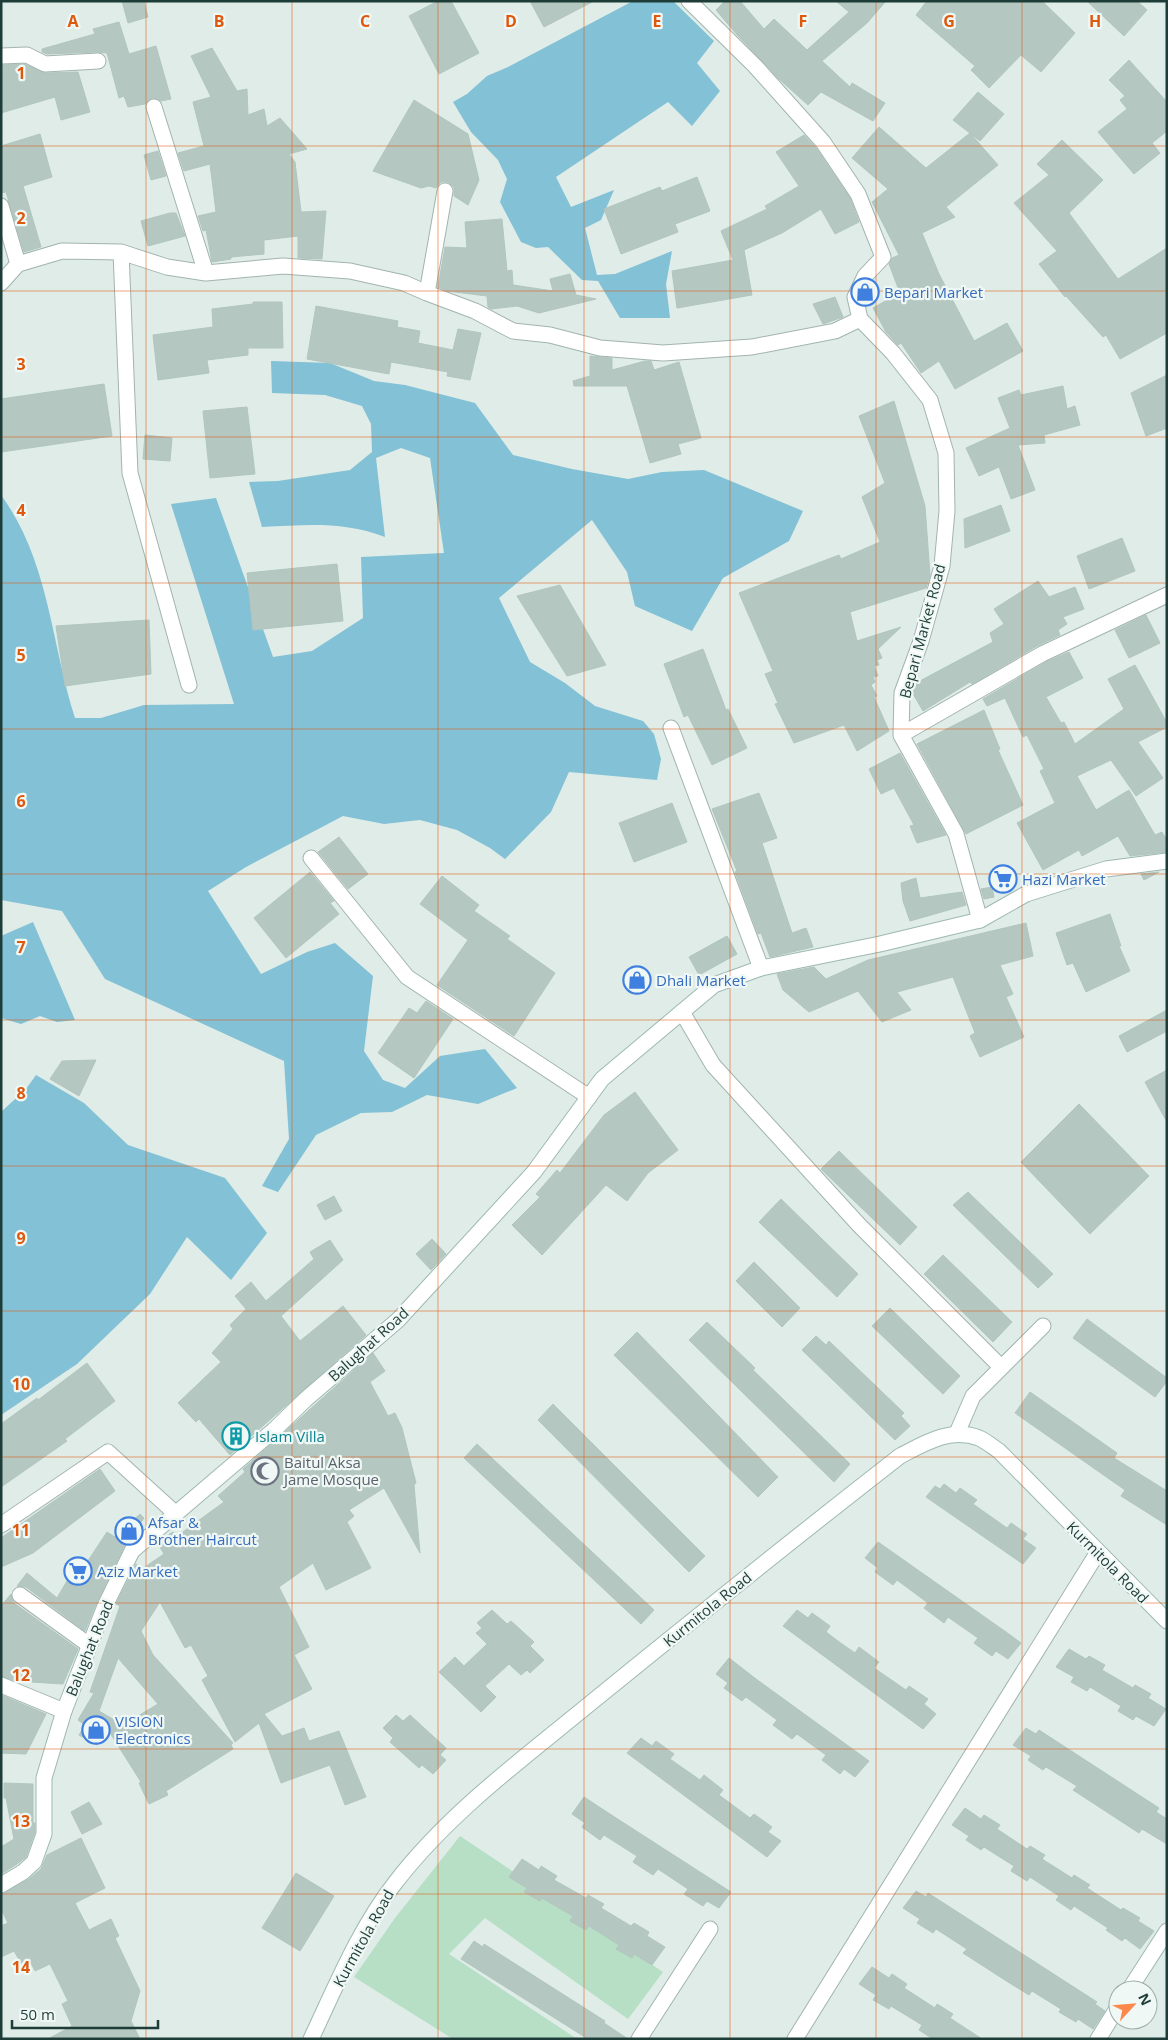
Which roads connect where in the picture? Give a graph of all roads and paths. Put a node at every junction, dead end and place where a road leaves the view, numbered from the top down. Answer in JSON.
{"nodes":[{"id":1,"x":688,"y":1,"type":"edge"},
{"id":2,"x":1,"y":56,"type":"edge"},
{"id":3,"x":98,"y":61,"type":"dead end"},
{"id":4,"x":154,"y":107,"type":"dead end"},
{"id":5,"x":445,"y":191,"type":"dead end"},
{"id":6,"x":1,"y":206,"type":"edge"},
{"id":7,"x":121,"y":252,"type":"junction"},
{"id":8,"x":18,"y":264,"type":"junction"},
{"id":9,"x":206,"y":273,"type":"junction"},
{"id":10,"x":1,"y":283,"type":"edge"},
{"id":11,"x":427,"y":293,"type":"junction"},
{"id":12,"x":860,"y":319,"type":"junction"},
{"id":13,"x":1167,"y":595,"type":"edge"},
{"id":14,"x":189,"y":685,"type":"dead end"},
{"id":15,"x":671,"y":728,"type":"dead end"},
{"id":16,"x":901,"y":734,"type":"junction"},
{"id":17,"x":311,"y":858,"type":"dead end"},
{"id":18,"x":1167,"y":861,"type":"edge"},
{"id":19,"x":980,"y":920,"type":"junction"},
{"id":20,"x":761,"y":968,"type":"junction"},
{"id":21,"x":682,"y":1012,"type":"junction"},
{"id":22,"x":589,"y":1097,"type":"junction"},
{"id":23,"x":1043,"y":1326,"type":"dead end"},
{"id":24,"x":1001,"y":1367,"type":"junction"},
{"id":25,"x":957,"y":1433,"type":"junction"},
{"id":26,"x":175,"y":1513,"type":"junction"},
{"id":27,"x":1,"y":1525,"type":"edge"},
{"id":28,"x":1098,"y":1552,"type":"junction"},
{"id":29,"x":20,"y":1595,"type":"dead end"},
{"id":30,"x":1167,"y":1621,"type":"edge"},
{"id":31,"x":89,"y":1645,"type":"junction"},
{"id":32,"x":1,"y":1685,"type":"edge"},
{"id":33,"x":64,"y":1711,"type":"junction"},
{"id":34,"x":1,"y":1885,"type":"edge"},
{"id":35,"x":710,"y":1928,"type":"dead end"},
{"id":36,"x":1167,"y":1931,"type":"edge"},
{"id":37,"x":1135,"y":1980,"type":"edge"},
{"id":38,"x":1108,"y":2023,"type":"edge"},
{"id":39,"x":311,"y":2039,"type":"edge"},
{"id":40,"x":639,"y":2039,"type":"edge"},
{"id":41,"x":796,"y":2039,"type":"edge"},
{"id":42,"x":1098,"y":2039,"type":"edge"}],
"edges":[{"from":1,"to":12,"type":"street"},
{"from":2,"to":3,"type":"street"},
{"from":4,"to":9,"type":"street"},
{"from":5,"to":11,"type":"street"},
{"from":6,"to":8,"type":"street"},
{"from":7,"to":8,"type":"street"},
{"from":7,"to":9,"type":"street"},
{"from":7,"to":14,"type":"street"},
{"from":8,"to":10,"type":"street"},
{"from":9,"to":11,"type":"street"},
{"from":11,"to":12,"type":"street"},
{"from":12,"to":16,"type":"street","name":"Bepari Market Road"},
{"from":13,"to":16,"type":"street"},
{"from":15,"to":20,"type":"street"},
{"from":16,"to":19,"type":"street"},
{"from":17,"to":22,"type":"street"},
{"from":18,"to":19,"type":"street","name":"Balughat Road"},
{"from":19,"to":20,"type":"street","name":"Balughat Road"},
{"from":20,"to":21,"type":"street","name":"Balughat Road"},
{"from":21,"to":22,"type":"street","name":"Balughat Road"},
{"from":21,"to":24,"type":"street"},
{"from":22,"to":26,"type":"street","name":"Balughat Road"},
{"from":23,"to":24,"type":"street"},
{"from":24,"to":25,"type":"street"},
{"from":25,"to":28,"type":"street","name":"Kurmitola Road"},
{"from":25,"to":39,"type":"street","name":"Kurmitola Road"},
{"from":26,"to":27,"type":"street"},
{"from":26,"to":31,"type":"street","name":"Balughat Road"},
{"from":28,"to":30,"type":"street","name":"Kurmitola Road"},
{"from":28,"to":41,"type":"street"},
{"from":29,"to":31,"type":"street"},
{"from":31,"to":33,"type":"street","name":"Balughat Road"},
{"from":32,"to":33,"type":"street"},
{"from":33,"to":34,"type":"street","name":"Balughat Road"},
{"from":35,"to":40,"type":"street"},
{"from":36,"to":37,"type":"street"},
{"from":38,"to":42,"type":"street"}]}
